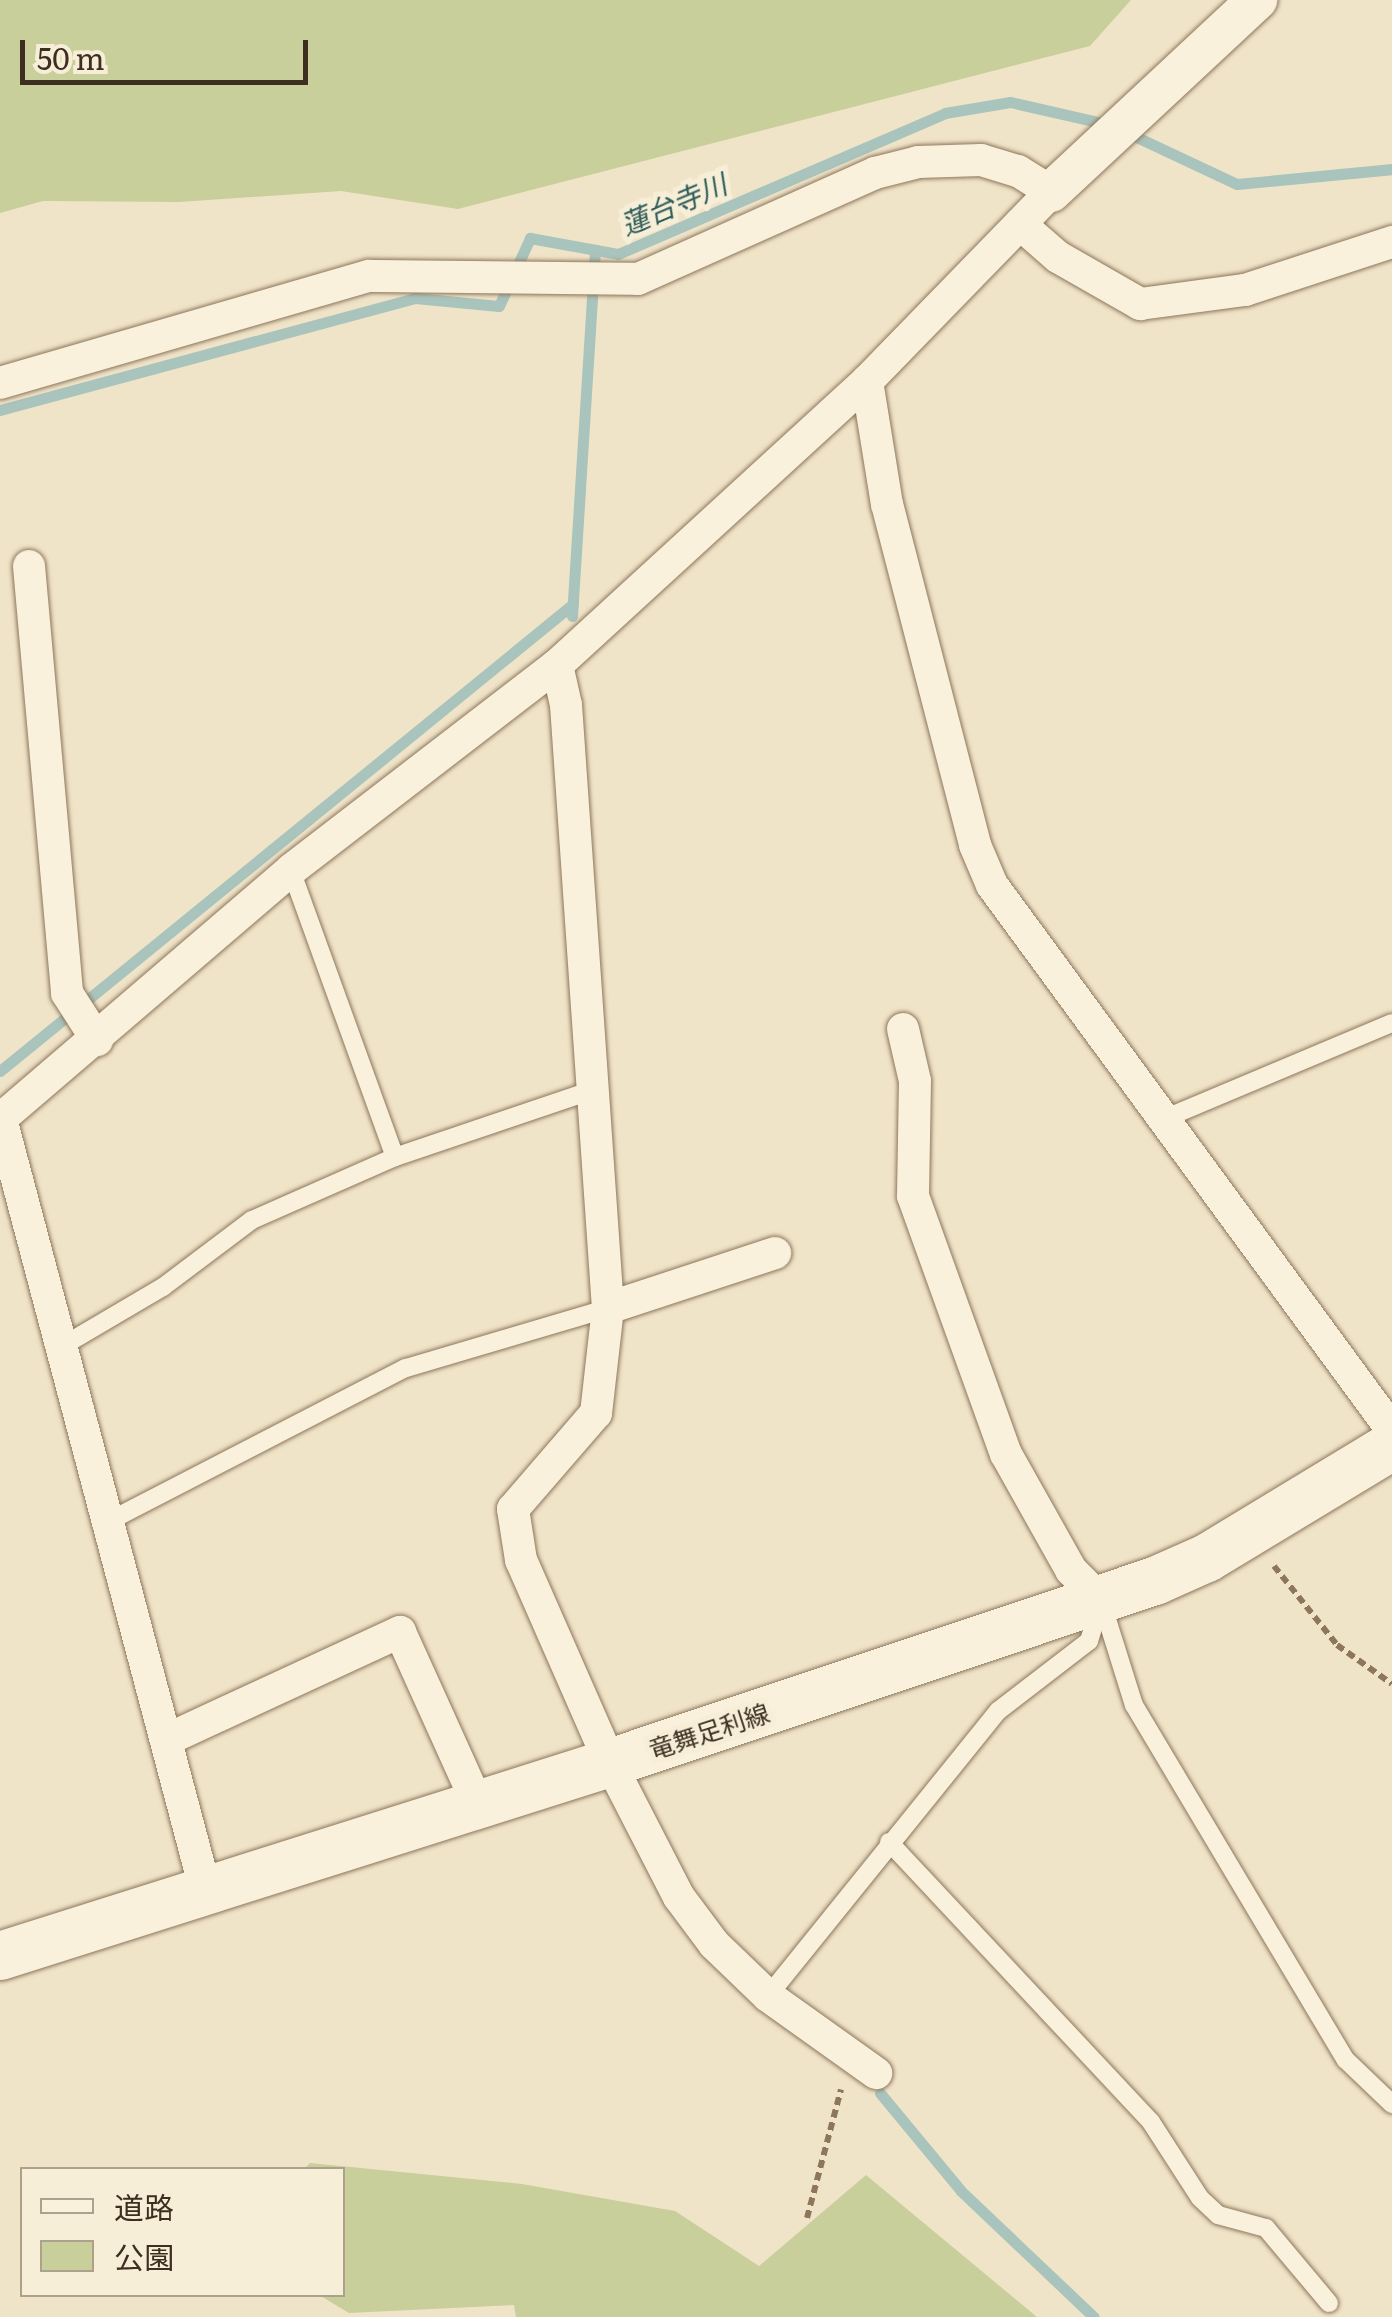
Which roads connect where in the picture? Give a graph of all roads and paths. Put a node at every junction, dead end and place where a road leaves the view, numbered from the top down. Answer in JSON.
{"nodes":[{"id":1,"x":1257,"y":0,"type":"edge"},
{"id":2,"x":1051,"y":192,"type":"junction"},
{"id":3,"x":1020,"y":224,"type":"junction"},
{"id":4,"x":1392,"y":242,"type":"edge"},
{"id":5,"x":867,"y":380,"type":"junction"},
{"id":6,"x":0,"y":384,"type":"edge"},
{"id":7,"x":29,"y":566,"type":"dead end"},
{"id":8,"x":558,"y":665,"type":"junction"},
{"id":9,"x":292,"y":870,"type":"junction"},
{"id":10,"x":1392,"y":1023,"type":"edge"},
{"id":11,"x":904,"y":1029,"type":"dead end"},
{"id":12,"x":97,"y":1040,"type":"junction"},
{"id":13,"x":596,"y":1090,"type":"junction"},
{"id":14,"x":1166,"y":1118,"type":"junction"},
{"id":15,"x":0,"y":1119,"type":"edge"},
{"id":16,"x":395,"y":1157,"type":"junction"},
{"id":17,"x":775,"y":1253,"type":"dead end"},
{"id":18,"x":608,"y":1308,"type":"junction"},
{"id":19,"x":62,"y":1348,"type":"junction"},
{"id":20,"x":1392,"y":1430,"type":"edge"},
{"id":21,"x":1392,"y":1446,"type":"edge"},
{"id":22,"x":108,"y":1522,"type":"junction"},
{"id":23,"x":1248,"y":1534,"type":"junction"},
{"id":24,"x":1101,"y":1600,"type":"junction"},
{"id":25,"x":1392,"y":1684,"type":"edge"},
{"id":26,"x":166,"y":1740,"type":"junction"},
{"id":27,"x":610,"y":1763,"type":"junction"},
{"id":28,"x":478,"y":1805,"type":"junction"},
{"id":29,"x":889,"y":1842,"type":"junction"},
{"id":30,"x":206,"y":1892,"type":"junction"},
{"id":31,"x":0,"y":1956,"type":"edge"},
{"id":32,"x":768,"y":1996,"type":"junction"},
{"id":33,"x":865,"y":2065,"type":"joint"},
{"id":34,"x":1392,"y":2104,"type":"edge"},
{"id":35,"x":807,"y":2218,"type":"dead end"},
{"id":36,"x":1329,"y":2303,"type":"dead end"}],
"edges":[{"from":1,"to":2,"type":"street"},
{"from":2,"to":3,"type":"street"},
{"from":2,"to":6,"type":"street"},
{"from":3,"to":4,"type":"street"},
{"from":3,"to":5,"type":"street"},
{"from":5,"to":8,"type":"street"},
{"from":5,"to":14,"type":"street"},
{"from":7,"to":12,"type":"street"},
{"from":8,"to":9,"type":"street"},
{"from":8,"to":13,"type":"street"},
{"from":9,"to":12,"type":"street"},
{"from":9,"to":16,"type":"lane"},
{"from":10,"to":14,"type":"lane"},
{"from":11,"to":24,"type":"street"},
{"from":12,"to":15,"type":"street"},
{"from":13,"to":16,"type":"lane"},
{"from":13,"to":18,"type":"street"},
{"from":14,"to":20,"type":"street"},
{"from":15,"to":19,"type":"street"},
{"from":16,"to":19,"type":"lane"},
{"from":17,"to":18,"type":"street"},
{"from":18,"to":22,"type":"lane"},
{"from":18,"to":27,"type":"street"},
{"from":19,"to":22,"type":"street"},
{"from":21,"to":23,"type":"main road","name":"竜舞足利線"},
{"from":22,"to":26,"type":"street"},
{"from":23,"to":24,"type":"main road","name":"竜舞足利線"},
{"from":23,"to":25,"type":"path"},
{"from":24,"to":27,"type":"main road","name":"竜舞足利線"},
{"from":24,"to":29,"type":"lane"},
{"from":24,"to":34,"type":"lane"},
{"from":26,"to":28,"type":"street"},
{"from":26,"to":30,"type":"street"},
{"from":27,"to":28,"type":"main road","name":"竜舞足利線"},
{"from":27,"to":32,"type":"street"},
{"from":28,"to":30,"type":"main road","name":"竜舞足利線"},
{"from":29,"to":32,"type":"lane"},
{"from":29,"to":36,"type":"lane"},
{"from":30,"to":31,"type":"main road","name":"竜舞足利線"},
{"from":32,"to":33,"type":"street"},
{"from":33,"to":35,"type":"path"}]}
